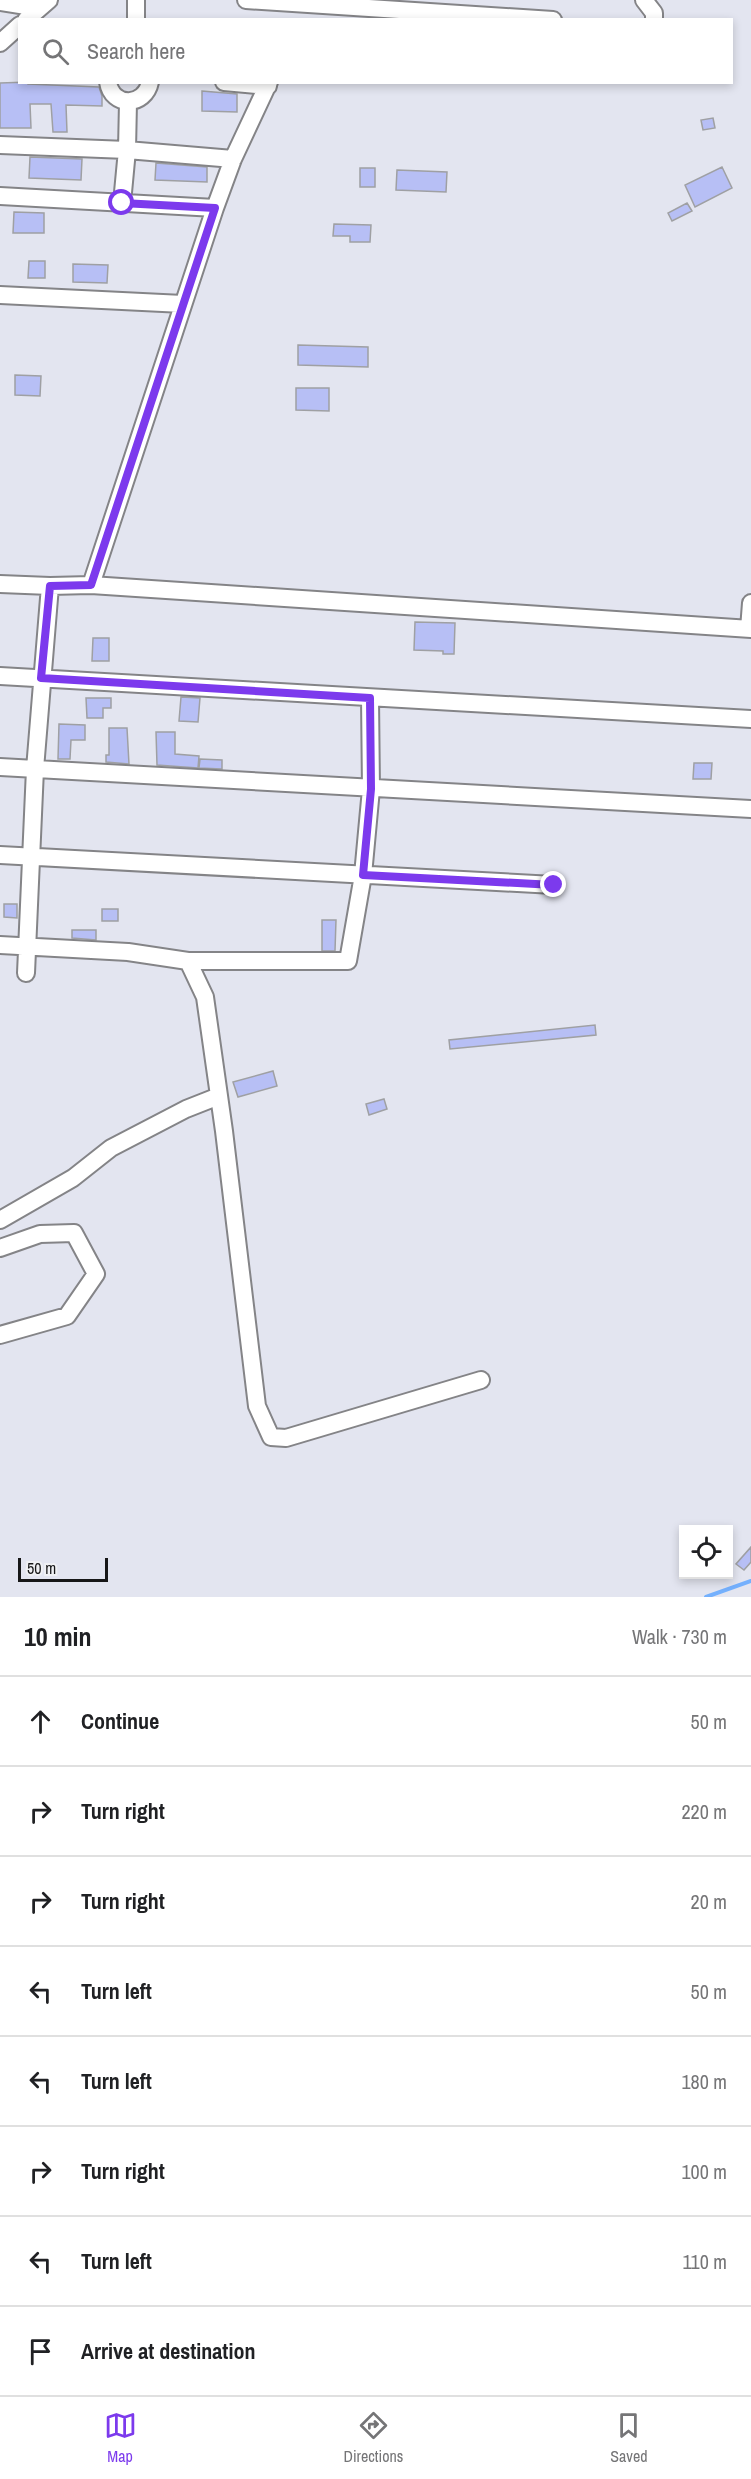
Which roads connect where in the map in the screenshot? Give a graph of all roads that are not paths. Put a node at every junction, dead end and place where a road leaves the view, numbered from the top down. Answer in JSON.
{"nodes":[{"id":1,"x":136,"y":0,"type":"edge"},
{"id":2,"x":246,"y":0,"type":"edge"},
{"id":3,"x":644,"y":0,"type":"edge"},
{"id":4,"x":0,"y":2,"type":"edge"},
{"id":5,"x":44,"y":4,"type":"edge"},
{"id":6,"x":289,"y":12,"type":"edge"},
{"id":7,"x":28,"y":18,"type":"edge"},
{"id":8,"x":136,"y":18,"type":"edge"},
{"id":9,"x":487,"y":18,"type":"edge"},
{"id":10,"x":654,"y":18,"type":"edge"},
{"id":11,"x":18,"y":27,"type":"edge"},
{"id":12,"x":0,"y":43,"type":"edge"},
{"id":13,"x":109,"y":84,"type":"edge"},
{"id":14,"x":149,"y":84,"type":"edge"},
{"id":15,"x":269,"y":84,"type":"edge"},
{"id":16,"x":128,"y":102,"type":"junction"},
{"id":17,"x":0,"y":145,"type":"edge"},
{"id":18,"x":127,"y":150,"type":"junction"},
{"id":19,"x":233,"y":159,"type":"junction"},
{"id":20,"x":0,"y":196,"type":"edge"},
{"id":21,"x":122,"y":203,"type":"junction"},
{"id":22,"x":215,"y":208,"type":"junction"},
{"id":23,"x":0,"y":295,"type":"edge"},
{"id":24,"x":183,"y":304,"type":"junction"},
{"id":25,"x":0,"y":584,"type":"edge"},
{"id":26,"x":91,"y":585,"type":"junction"},
{"id":27,"x":50,"y":586,"type":"junction"},
{"id":28,"x":751,"y":603,"type":"edge"},
{"id":29,"x":750,"y":629,"type":"edge"},
{"id":30,"x":0,"y":676,"type":"edge"},
{"id":31,"x":41,"y":678,"type":"junction"},
{"id":32,"x":370,"y":698,"type":"junction"},
{"id":33,"x":751,"y":719,"type":"edge"},
{"id":34,"x":0,"y":767,"type":"edge"},
{"id":35,"x":35,"y":769,"type":"junction"},
{"id":36,"x":371,"y":789,"type":"junction"},
{"id":37,"x":751,"y":809,"type":"edge"},
{"id":38,"x":0,"y":855,"type":"edge"},
{"id":39,"x":30,"y":857,"type":"junction"},
{"id":40,"x":363,"y":875,"type":"junction"},
{"id":41,"x":554,"y":885,"type":"dead end"},
{"id":42,"x":0,"y":945,"type":"edge"},
{"id":43,"x":26,"y":946,"type":"junction"},
{"id":44,"x":188,"y":961,"type":"junction"},
{"id":45,"x":26,"y":973,"type":"dead end"},
{"id":46,"x":219,"y":1096,"type":"junction"},
{"id":47,"x":0,"y":1220,"type":"edge"},
{"id":48,"x":0,"y":1248,"type":"edge"},
{"id":49,"x":0,"y":1335,"type":"edge"},
{"id":50,"x":481,"y":1380,"type":"dead end"}],
"edges":[{"from":1,"to":8,"type":"street"},
{"from":2,"to":6,"type":"street"},
{"from":3,"to":10,"type":"street"},
{"from":4,"to":5,"type":"street"},
{"from":5,"to":7,"type":"street"},
{"from":6,"to":9,"type":"street"},
{"from":11,"to":12,"type":"street"},
{"from":13,"to":16,"type":"street"},
{"from":14,"to":16,"type":"street"},
{"from":15,"to":19,"type":"street"},
{"from":16,"to":18,"type":"street"},
{"from":17,"to":18,"type":"street"},
{"from":18,"to":19,"type":"street"},
{"from":18,"to":21,"type":"street"},
{"from":19,"to":22,"type":"street"},
{"from":20,"to":21,"type":"street"},
{"from":21,"to":22,"type":"street"},
{"from":22,"to":24,"type":"street"},
{"from":23,"to":24,"type":"street"},
{"from":24,"to":26,"type":"street"},
{"from":25,"to":27,"type":"street"},
{"from":26,"to":27,"type":"street"},
{"from":26,"to":29,"type":"street"},
{"from":27,"to":31,"type":"street"},
{"from":28,"to":29,"type":"street"},
{"from":30,"to":31,"type":"street"},
{"from":31,"to":32,"type":"street"},
{"from":31,"to":35,"type":"street"},
{"from":32,"to":33,"type":"street"},
{"from":32,"to":36,"type":"street"},
{"from":34,"to":35,"type":"street"},
{"from":35,"to":36,"type":"street"},
{"from":35,"to":39,"type":"street"},
{"from":36,"to":37,"type":"street"},
{"from":36,"to":40,"type":"street"},
{"from":38,"to":39,"type":"street"},
{"from":39,"to":40,"type":"street"},
{"from":39,"to":43,"type":"street"},
{"from":40,"to":41,"type":"street"},
{"from":40,"to":44,"type":"street"},
{"from":42,"to":43,"type":"street"},
{"from":43,"to":44,"type":"street"},
{"from":43,"to":45,"type":"street"},
{"from":44,"to":46,"type":"street"},
{"from":46,"to":47,"type":"street"},
{"from":46,"to":50,"type":"street"},
{"from":48,"to":49,"type":"street"}]}
